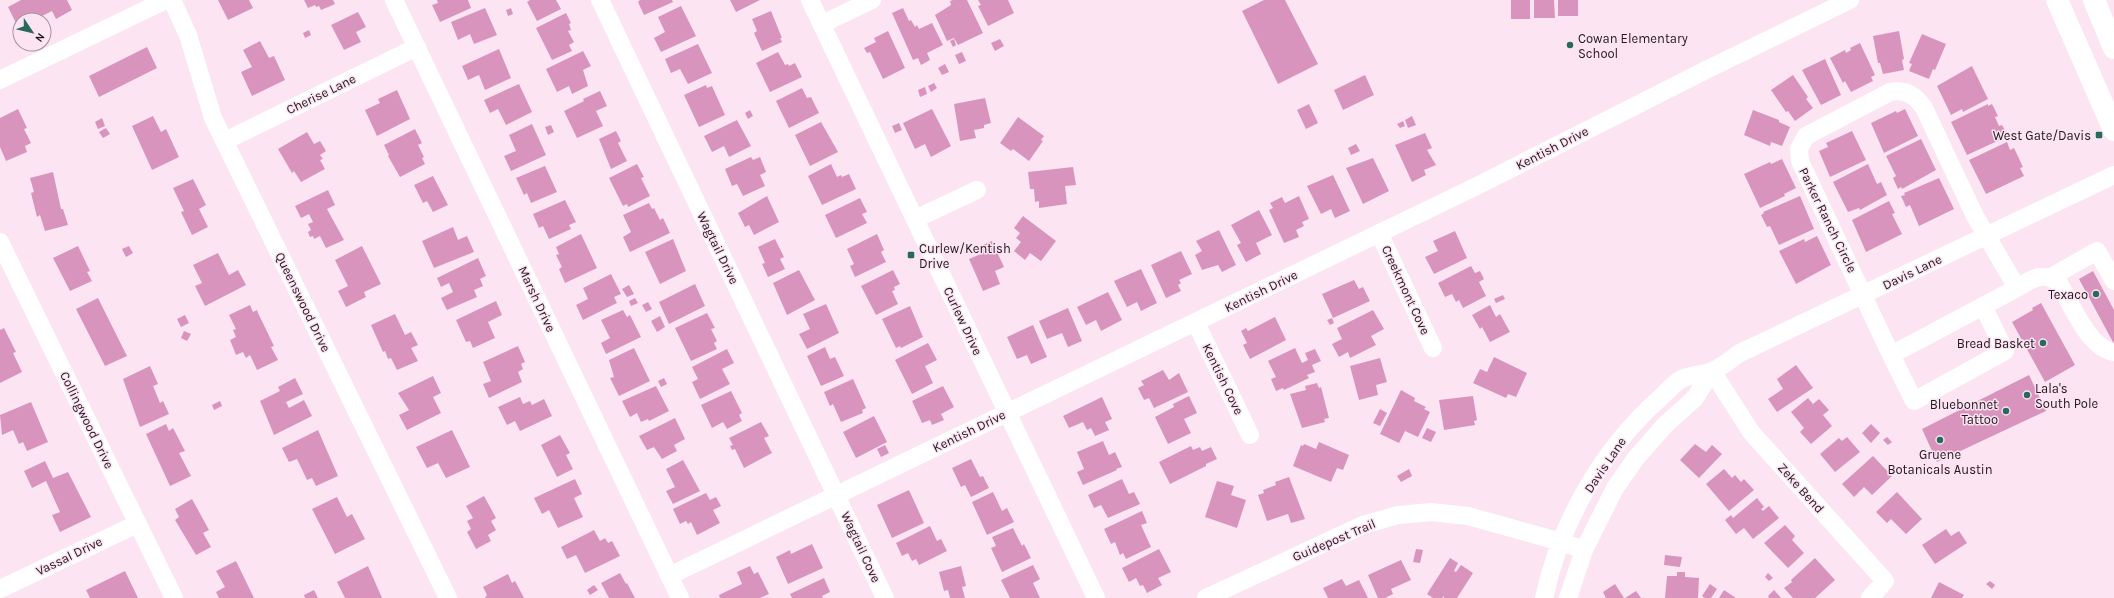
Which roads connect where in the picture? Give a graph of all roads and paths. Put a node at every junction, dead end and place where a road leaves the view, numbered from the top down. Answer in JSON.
{"nodes":[{"id":1,"x":166,"y":0,"type":"edge"},
{"id":2,"x":172,"y":0,"type":"edge"},
{"id":3,"x":394,"y":0,"type":"edge"},
{"id":4,"x":600,"y":0,"type":"edge"},
{"id":5,"x":810,"y":0,"type":"edge"},
{"id":6,"x":872,"y":0,"type":"edge"},
{"id":7,"x":1850,"y":0,"type":"edge"},
{"id":8,"x":2057,"y":0,"type":"edge"},
{"id":9,"x":2094,"y":0,"type":"edge"},
{"id":10,"x":822,"y":24,"type":"junction"},
{"id":11,"x":417,"y":47,"type":"junction"},
{"id":12,"x":2114,"y":48,"type":"edge"},
{"id":13,"x":0,"y":80,"type":"edge"},
{"id":14,"x":2114,"y":130,"type":"edge"},
{"id":15,"x":225,"y":141,"type":"junction"},
{"id":16,"x":2114,"y":176,"type":"edge"},
{"id":17,"x":977,"y":190,"type":"dead end"},
{"id":18,"x":915,"y":219,"type":"junction"},
{"id":19,"x":1379,"y":233,"type":"junction"},
{"id":20,"x":1986,"y":235,"type":"junction"},
{"id":21,"x":0,"y":242,"type":"edge"},
{"id":22,"x":2051,"y":277,"type":"junction"},
{"id":23,"x":2114,"y":281,"type":"edge"},
{"id":24,"x":2017,"y":288,"type":"junction"},
{"id":25,"x":1863,"y":296,"type":"junction"},
{"id":26,"x":1983,"y":306,"type":"junction"},
{"id":27,"x":1196,"y":323,"type":"junction"},
{"id":28,"x":1433,"y":348,"type":"dead end"},
{"id":29,"x":2114,"y":352,"type":"edge"},
{"id":30,"x":1891,"y":355,"type":"junction"},
{"id":31,"x":1712,"y":371,"type":"junction"},
{"id":32,"x":1007,"y":412,"type":"junction"},
{"id":33,"x":1250,"y":435,"type":"dead end"},
{"id":34,"x":837,"y":495,"type":"junction"},
{"id":35,"x":137,"y":524,"type":"junction"},
{"id":36,"x":1561,"y":542,"type":"junction"},
{"id":37,"x":1584,"y":550,"type":"junction"},
{"id":38,"x":669,"y":576,"type":"junction"},
{"id":39,"x":0,"y":589,"type":"edge"},
{"id":40,"x":174,"y":598,"type":"edge"},
{"id":41,"x":448,"y":598,"type":"edge"},
{"id":42,"x":680,"y":598,"type":"edge"},
{"id":43,"x":885,"y":598,"type":"edge"},
{"id":44,"x":1096,"y":598,"type":"edge"},
{"id":45,"x":1206,"y":598,"type":"edge"},
{"id":46,"x":1544,"y":598,"type":"edge"},
{"id":47,"x":1568,"y":598,"type":"edge"},
{"id":48,"x":1870,"y":598,"type":"edge"}],
"edges":[{"from":1,"to":13,"type":"street"},
{"from":2,"to":15,"type":"street","name":"Queenswood Drive"},
{"from":3,"to":11,"type":"street","name":"Marsh Drive"},
{"from":4,"to":34,"type":"street","name":"Wagtail Drive"},
{"from":5,"to":10,"type":"street","name":"Curlew Drive"},
{"from":6,"to":10,"type":"street"},
{"from":7,"to":19,"type":"street","name":"Kentish Drive"},
{"from":8,"to":14,"type":"main road"},
{"from":9,"to":12,"type":"main road"},
{"from":10,"to":18,"type":"street","name":"Curlew Drive"},
{"from":11,"to":15,"type":"street","name":"Cherise Lane"},
{"from":11,"to":38,"type":"street","name":"Marsh Drive"},
{"from":15,"to":41,"type":"street","name":"Queenswood Drive"},
{"from":16,"to":20,"type":"street","name":"Davis Lane"},
{"from":17,"to":18,"type":"street"},
{"from":18,"to":32,"type":"street","name":"Curlew Drive"},
{"from":19,"to":27,"type":"street","name":"Kentish Drive"},
{"from":19,"to":28,"type":"street","name":"Creekmont Cove"},
{"from":20,"to":24,"type":"street","name":"Parker Ranch Circle"},
{"from":20,"to":25,"type":"street","name":"Davis Lane"},
{"from":20,"to":25,"type":"street","name":"Parker Ranch Circle"},
{"from":21,"to":35,"type":"street","name":"Collingwood Drive"},
{"from":22,"to":23,"type":"street"},
{"from":22,"to":24,"type":"street"},
{"from":22,"to":29,"type":"street"},
{"from":24,"to":26,"type":"street"},
{"from":25,"to":30,"type":"street","name":"Parker Ranch Circle"},
{"from":25,"to":31,"type":"street","name":"Davis Lane"},
{"from":26,"to":30,"type":"street"},
{"from":26,"to":30,"type":"street","name":"Parker Ranch Circle"},
{"from":27,"to":32,"type":"street","name":"Kentish Drive"},
{"from":27,"to":33,"type":"street","name":"Kentish Cove"},
{"from":31,"to":36,"type":"street","name":"Davis Lane"},
{"from":31,"to":37,"type":"street","name":"Davis Lane"},
{"from":31,"to":48,"type":"street","name":"Zeke Bend"},
{"from":32,"to":34,"type":"street","name":"Kentish Drive"},
{"from":32,"to":44,"type":"street","name":"Curlew Drive"},
{"from":34,"to":38,"type":"street","name":"Kentish Drive"},
{"from":34,"to":43,"type":"street","name":"Wagtail Cove"},
{"from":35,"to":39,"type":"street","name":"Vassal Drive"},
{"from":35,"to":40,"type":"street","name":"Collingwood Drive"},
{"from":36,"to":37,"type":"street","name":"Guidepost Trail"},
{"from":36,"to":45,"type":"street","name":"Guidepost Trail"},
{"from":36,"to":46,"type":"street","name":"Davis Lane"},
{"from":37,"to":47,"type":"street","name":"Davis Lane"},
{"from":38,"to":42,"type":"street","name":"Marsh Drive"}]}
